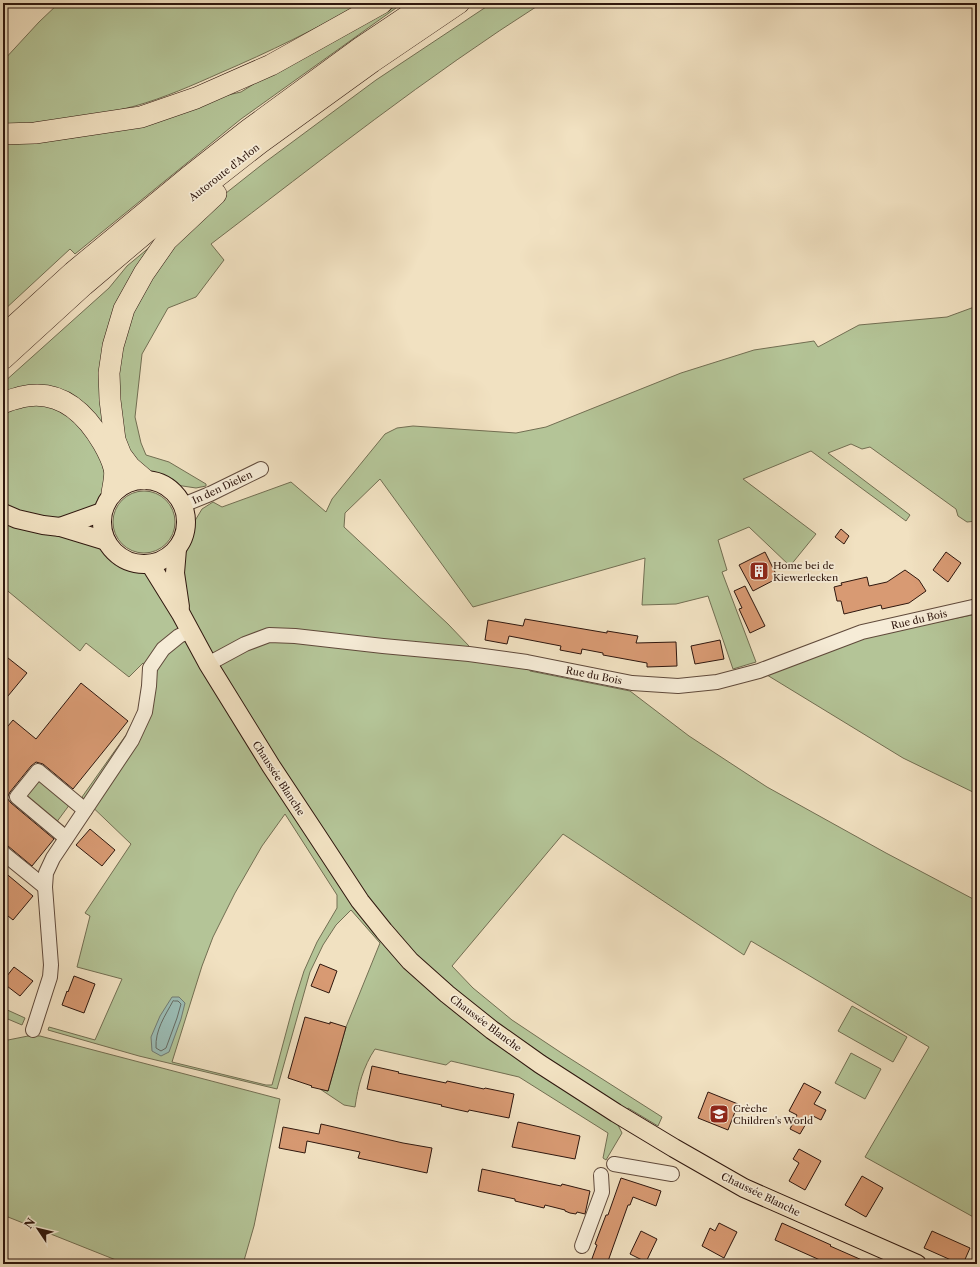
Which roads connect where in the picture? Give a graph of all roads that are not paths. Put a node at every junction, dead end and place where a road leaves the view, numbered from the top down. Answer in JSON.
{"nodes":[{"id":1,"x":382,"y":3,"type":"edge"},
{"id":2,"x":427,"y":3,"type":"edge"},
{"id":3,"x":459,"y":3,"type":"edge"},
{"id":4,"x":306,"y":109,"type":"junction"},
{"id":5,"x":3,"y":134,"type":"edge"},
{"id":6,"x":3,"y":336,"type":"edge"},
{"id":7,"x":3,"y":359,"type":"edge"},
{"id":8,"x":3,"y":403,"type":"edge"},
{"id":9,"x":261,"y":469,"type":"dead end"},
{"id":10,"x":144,"y":479,"type":"junction"},
{"id":11,"x":112,"y":493,"type":"junction"},
{"id":12,"x":183,"y":505,"type":"junction"},
{"id":13,"x":102,"y":512,"type":"junction"},
{"id":14,"x":3,"y":514,"type":"edge"},
{"id":15,"x":60,"y":527,"type":"junction"},
{"id":16,"x":106,"y":542,"type":"junction"},
{"id":17,"x":177,"y":549,"type":"junction"},
{"id":18,"x":150,"y":564,"type":"junction"},
{"id":19,"x":977,"y":606,"type":"edge"},
{"id":20,"x":181,"y":614,"type":"junction"},
{"id":21,"x":190,"y":631,"type":"junction"},
{"id":22,"x":208,"y":664,"type":"junction"},
{"id":23,"x":85,"y":810,"type":"junction"},
{"id":24,"x":66,"y":838,"type":"junction"},
{"id":25,"x":3,"y":852,"type":"edge"},
{"id":26,"x":45,"y":887,"type":"junction"},
{"id":27,"x":33,"y":1030,"type":"dead end"},
{"id":28,"x":614,"y":1164,"type":"dead end"},
{"id":29,"x":672,"y":1174,"type":"dead end"},
{"id":30,"x":601,"y":1175,"type":"dead end"},
{"id":31,"x":582,"y":1246,"type":"dead end"},
{"id":32,"x":917,"y":1264,"type":"edge"}],
"edges":[{"from":1,"to":5,"type":"highway"},
{"from":2,"to":6,"type":"highway","name":"Autoroute d'Arlon"},
{"from":3,"to":4,"type":"highway","name":"Autoroute d'Arlon"},
{"from":4,"to":7,"type":"highway","name":"Autoroute d'Arlon"},
{"from":4,"to":10,"type":"highway"},
{"from":8,"to":11,"type":"highway"},
{"from":9,"to":12,"type":"street","name":"In den Dielen"},
{"from":10,"to":11,"type":"main road"},
{"from":10,"to":12,"type":"main road"},
{"from":11,"to":13,"type":"main road"},
{"from":12,"to":17,"type":"main road"},
{"from":13,"to":15,"type":"main road"},
{"from":13,"to":16,"type":"main road"},
{"from":14,"to":15,"type":"main road"},
{"from":15,"to":16,"type":"main road"},
{"from":16,"to":18,"type":"main road"},
{"from":17,"to":18,"type":"main road"},
{"from":17,"to":20,"type":"main road"},
{"from":18,"to":20,"type":"main road","name":"Chaussée Blanche"},
{"from":19,"to":22,"type":"street","name":"Rue du Bois"},
{"from":20,"to":21,"type":"main road","name":"Chaussée Blanche"},
{"from":21,"to":22,"type":"main road","name":"Chaussée Blanche"},
{"from":21,"to":23,"type":"street"},
{"from":22,"to":32,"type":"main road","name":"Chaussée Blanche"},
{"from":23,"to":24,"type":"street"},
{"from":23,"to":24,"type":"street"},
{"from":24,"to":26,"type":"street"},
{"from":25,"to":26,"type":"street"},
{"from":26,"to":27,"type":"street"},
{"from":28,"to":29,"type":"street"},
{"from":30,"to":31,"type":"street"}]}
